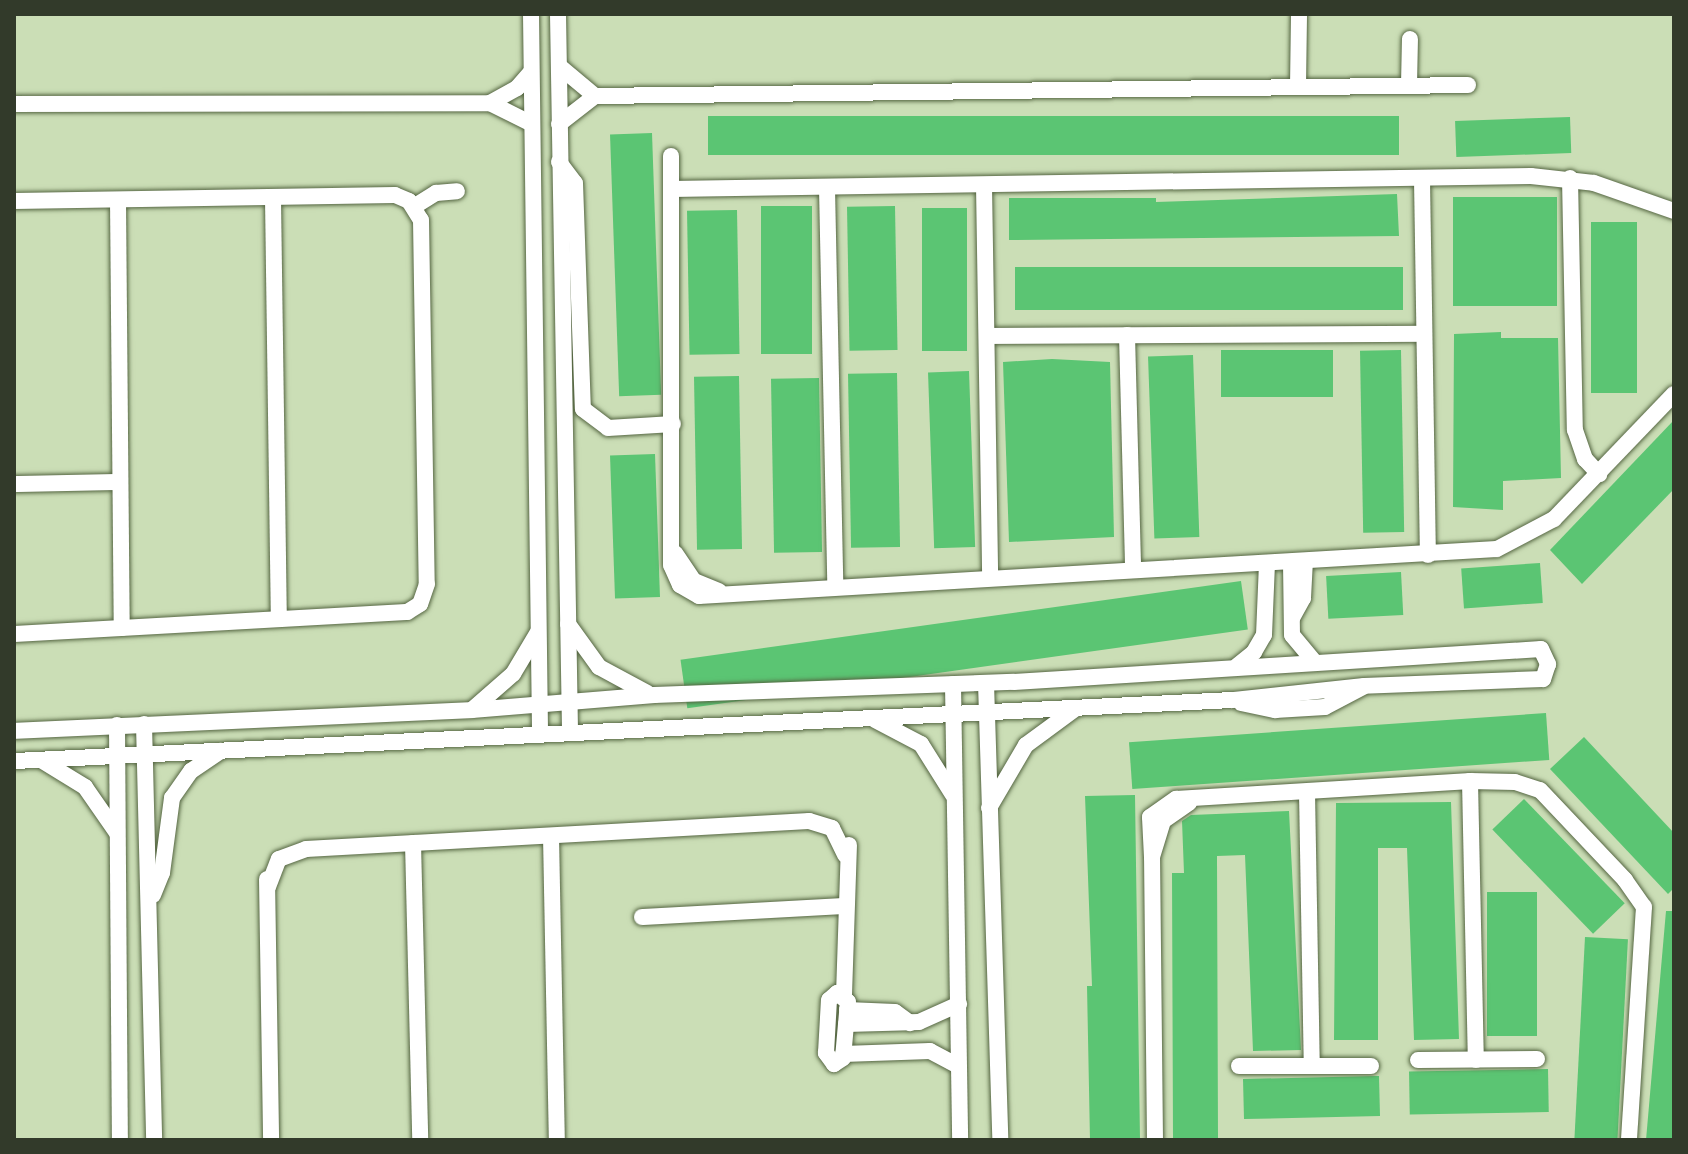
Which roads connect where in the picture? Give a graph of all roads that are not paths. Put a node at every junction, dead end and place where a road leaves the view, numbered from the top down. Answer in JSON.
{"nodes":[{"id":1,"x":531,"y":14,"type":"edge"},
{"id":2,"x":558,"y":14,"type":"edge"},
{"id":3,"x":1299,"y":14,"type":"edge"},
{"id":4,"x":1410,"y":39,"type":"dead end"},
{"id":5,"x":559,"y":66,"type":"junction"},
{"id":6,"x":530,"y":73,"type":"junction"},
{"id":7,"x":1409,"y":85,"type":"junction"},
{"id":8,"x":1468,"y":85,"type":"dead end"},
{"id":9,"x":1298,"y":87,"type":"junction"},
{"id":10,"x":595,"y":96,"type":"junction"},
{"id":11,"x":490,"y":103,"type":"junction"},
{"id":12,"x":14,"y":104,"type":"edge"},
{"id":13,"x":530,"y":123,"type":"junction"},
{"id":14,"x":559,"y":124,"type":"junction"},
{"id":15,"x":671,"y":156,"type":"dead end"},
{"id":16,"x":559,"y":162,"type":"junction"},
{"id":17,"x":1570,"y":178,"type":"junction"},
{"id":18,"x":1422,"y":179,"type":"junction"},
{"id":19,"x":984,"y":185,"type":"junction"},
{"id":20,"x":827,"y":188,"type":"junction"},
{"id":21,"x":671,"y":189,"type":"junction"},
{"id":22,"x":457,"y":191,"type":"dead end"},
{"id":23,"x":273,"y":199,"type":"junction"},
{"id":24,"x":118,"y":200,"type":"junction"},
{"id":25,"x":14,"y":201,"type":"edge"},
{"id":26,"x":415,"y":206,"type":"junction"},
{"id":27,"x":1674,"y":211,"type":"edge"},
{"id":28,"x":1424,"y":334,"type":"junction"},
{"id":29,"x":1127,"y":335,"type":"junction"},
{"id":30,"x":987,"y":336,"type":"junction"},
{"id":31,"x":1674,"y":394,"type":"edge"},
{"id":32,"x":673,"y":424,"type":"junction"},
{"id":33,"x":1599,"y":474,"type":"junction"},
{"id":34,"x":120,"y":482,"type":"junction"},
{"id":35,"x":14,"y":484,"type":"edge"},
{"id":36,"x":1428,"y":555,"type":"junction"},
{"id":37,"x":1267,"y":563,"type":"junction"},
{"id":38,"x":1298,"y":563,"type":"junction"},
{"id":39,"x":1133,"y":570,"type":"junction"},
{"id":40,"x":990,"y":578,"type":"junction"},
{"id":41,"x":835,"y":586,"type":"junction"},
{"id":42,"x":279,"y":618,"type":"junction"},
{"id":43,"x":566,"y":618,"type":"junction"},
{"id":44,"x":540,"y":627,"type":"junction"},
{"id":45,"x":1292,"y":627,"type":"junction"},
{"id":46,"x":122,"y":628,"type":"junction"},
{"id":47,"x":14,"y":634,"type":"edge"},
{"id":48,"x":1264,"y":635,"type":"junction"},
{"id":49,"x":1314,"y":661,"type":"junction"},
{"id":50,"x":1237,"y":666,"type":"junction"},
{"id":51,"x":986,"y":683,"type":"junction"},
{"id":52,"x":953,"y":684,"type":"junction"},
{"id":53,"x":654,"y":695,"type":"junction"},
{"id":54,"x":570,"y":701,"type":"junction"},
{"id":55,"x":540,"y":703,"type":"junction"},
{"id":56,"x":1079,"y":707,"type":"junction"},
{"id":57,"x":472,"y":710,"type":"junction"},
{"id":58,"x":987,"y":712,"type":"junction"},
{"id":59,"x":954,"y":713,"type":"junction"},
{"id":60,"x":866,"y":718,"type":"junction"},
{"id":61,"x":144,"y":724,"type":"junction"},
{"id":62,"x":117,"y":725,"type":"junction"},
{"id":63,"x":14,"y":731,"type":"edge"},
{"id":64,"x":540,"y":733,"type":"junction"},
{"id":65,"x":570,"y":733,"type":"junction"},
{"id":66,"x":225,"y":749,"type":"junction"},
{"id":67,"x":146,"y":753,"type":"junction"},
{"id":68,"x":117,"y":755,"type":"junction"},
{"id":69,"x":39,"y":759,"type":"junction"},
{"id":70,"x":14,"y":761,"type":"edge"},
{"id":71,"x":1470,"y":781,"type":"junction"},
{"id":72,"x":1307,"y":792,"type":"junction"},
{"id":73,"x":956,"y":802,"type":"junction"},
{"id":74,"x":989,"y":808,"type":"junction"},
{"id":75,"x":118,"y":835,"type":"junction"},
{"id":76,"x":551,"y":836,"type":"junction"},
{"id":77,"x":413,"y":843,"type":"junction"},
{"id":78,"x":151,"y":900,"type":"junction"},
{"id":79,"x":845,"y":906,"type":"junction"},
{"id":80,"x":642,"y":917,"type":"dead end"},
{"id":81,"x":959,"y":1004,"type":"junction"},
{"id":82,"x":846,"y":1010,"type":"junction"},
{"id":83,"x":843,"y":1054,"type":"junction"},
{"id":84,"x":1537,"y":1059,"type":"dead end"},
{"id":85,"x":1418,"y":1060,"type":"dead end"},
{"id":86,"x":1476,"y":1060,"type":"junction"},
{"id":87,"x":958,"y":1066,"type":"junction"},
{"id":88,"x":1239,"y":1066,"type":"dead end"},
{"id":89,"x":1312,"y":1066,"type":"junction"},
{"id":90,"x":1371,"y":1066,"type":"dead end"},
{"id":91,"x":120,"y":1140,"type":"edge"},
{"id":92,"x":154,"y":1140,"type":"edge"},
{"id":93,"x":271,"y":1140,"type":"edge"},
{"id":94,"x":420,"y":1140,"type":"edge"},
{"id":95,"x":557,"y":1140,"type":"edge"},
{"id":96,"x":960,"y":1140,"type":"edge"},
{"id":97,"x":1000,"y":1140,"type":"edge"},
{"id":98,"x":1155,"y":1140,"type":"edge"},
{"id":99,"x":1629,"y":1140,"type":"edge"}],
"edges":[{"from":1,"to":6,"type":"street"},
{"from":2,"to":5,"type":"street"},
{"from":3,"to":9,"type":"street"},
{"from":4,"to":7,"type":"street"},
{"from":5,"to":10,"type":"street"},
{"from":5,"to":14,"type":"street"},
{"from":6,"to":11,"type":"street"},
{"from":6,"to":13,"type":"street"},
{"from":7,"to":8,"type":"street"},
{"from":7,"to":9,"type":"street"},
{"from":9,"to":10,"type":"street"},
{"from":10,"to":14,"type":"street"},
{"from":11,"to":12,"type":"street"},
{"from":11,"to":13,"type":"street"},
{"from":13,"to":44,"type":"street"},
{"from":14,"to":16,"type":"street"},
{"from":15,"to":21,"type":"street"},
{"from":16,"to":32,"type":"street"},
{"from":16,"to":43,"type":"street"},
{"from":17,"to":18,"type":"street"},
{"from":17,"to":27,"type":"street"},
{"from":17,"to":33,"type":"street"},
{"from":18,"to":19,"type":"street"},
{"from":18,"to":28,"type":"street"},
{"from":19,"to":20,"type":"street"},
{"from":19,"to":30,"type":"street"},
{"from":20,"to":21,"type":"street"},
{"from":20,"to":41,"type":"street"},
{"from":21,"to":32,"type":"street"},
{"from":22,"to":26,"type":"street"},
{"from":23,"to":24,"type":"street"},
{"from":23,"to":26,"type":"street"},
{"from":23,"to":42,"type":"street"},
{"from":24,"to":25,"type":"street"},
{"from":24,"to":34,"type":"street"},
{"from":26,"to":42,"type":"street"},
{"from":28,"to":29,"type":"street"},
{"from":28,"to":36,"type":"street"},
{"from":29,"to":30,"type":"street"},
{"from":29,"to":39,"type":"street"},
{"from":30,"to":40,"type":"street"},
{"from":31,"to":33,"type":"street"},
{"from":32,"to":41,"type":"street"},
{"from":33,"to":36,"type":"street"},
{"from":34,"to":35,"type":"street"},
{"from":34,"to":46,"type":"street"},
{"from":36,"to":38,"type":"street"},
{"from":37,"to":38,"type":"street"},
{"from":37,"to":39,"type":"street"},
{"from":37,"to":48,"type":"street"},
{"from":38,"to":45,"type":"street"},
{"from":39,"to":40,"type":"street"},
{"from":40,"to":41,"type":"street"},
{"from":42,"to":46,"type":"street"},
{"from":43,"to":53,"type":"street"},
{"from":43,"to":54,"type":"street"},
{"from":44,"to":55,"type":"street"},
{"from":44,"to":57,"type":"street"},
{"from":45,"to":48,"type":"street"},
{"from":45,"to":49,"type":"street"},
{"from":46,"to":47,"type":"street"},
{"from":48,"to":50,"type":"street"},
{"from":49,"to":50,"type":"street"},
{"from":49,"to":56,"type":"street"},
{"from":50,"to":51,"type":"street"},
{"from":51,"to":52,"type":"street"},
{"from":51,"to":58,"type":"street"},
{"from":52,"to":53,"type":"street"},
{"from":52,"to":59,"type":"street"},
{"from":53,"to":54,"type":"street"},
{"from":54,"to":55,"type":"street"},
{"from":54,"to":65,"type":"street"},
{"from":55,"to":57,"type":"street"},
{"from":55,"to":64,"type":"street"},
{"from":56,"to":58,"type":"street"},
{"from":56,"to":74,"type":"street"},
{"from":57,"to":61,"type":"street"},
{"from":58,"to":59,"type":"street"},
{"from":58,"to":74,"type":"street"},
{"from":59,"to":60,"type":"street"},
{"from":59,"to":73,"type":"street"},
{"from":60,"to":65,"type":"street"},
{"from":60,"to":73,"type":"street"},
{"from":61,"to":62,"type":"street"},
{"from":61,"to":67,"type":"street"},
{"from":62,"to":63,"type":"street"},
{"from":62,"to":68,"type":"street"},
{"from":64,"to":65,"type":"street"},
{"from":64,"to":66,"type":"street"},
{"from":66,"to":67,"type":"street"},
{"from":66,"to":78,"type":"street"},
{"from":67,"to":68,"type":"street"},
{"from":67,"to":78,"type":"street"},
{"from":68,"to":69,"type":"street"},
{"from":68,"to":75,"type":"street"},
{"from":69,"to":70,"type":"street"},
{"from":69,"to":75,"type":"street"},
{"from":71,"to":72,"type":"street"},
{"from":71,"to":86,"type":"street"},
{"from":71,"to":99,"type":"street"},
{"from":72,"to":89,"type":"street"},
{"from":72,"to":98,"type":"street"},
{"from":73,"to":81,"type":"street"},
{"from":74,"to":97,"type":"street"},
{"from":75,"to":91,"type":"street"},
{"from":76,"to":77,"type":"street"},
{"from":76,"to":79,"type":"street"},
{"from":76,"to":95,"type":"street"},
{"from":77,"to":93,"type":"street"},
{"from":77,"to":94,"type":"street"},
{"from":78,"to":92,"type":"street"},
{"from":79,"to":80,"type":"street"},
{"from":79,"to":82,"type":"street"},
{"from":81,"to":82,"type":"street"},
{"from":81,"to":87,"type":"street"},
{"from":82,"to":83,"type":"street"},
{"from":82,"to":83,"type":"street"},
{"from":83,"to":87,"type":"street"},
{"from":84,"to":86,"type":"street"},
{"from":85,"to":86,"type":"street"},
{"from":87,"to":96,"type":"street"},
{"from":88,"to":89,"type":"street"},
{"from":89,"to":90,"type":"street"}]}
